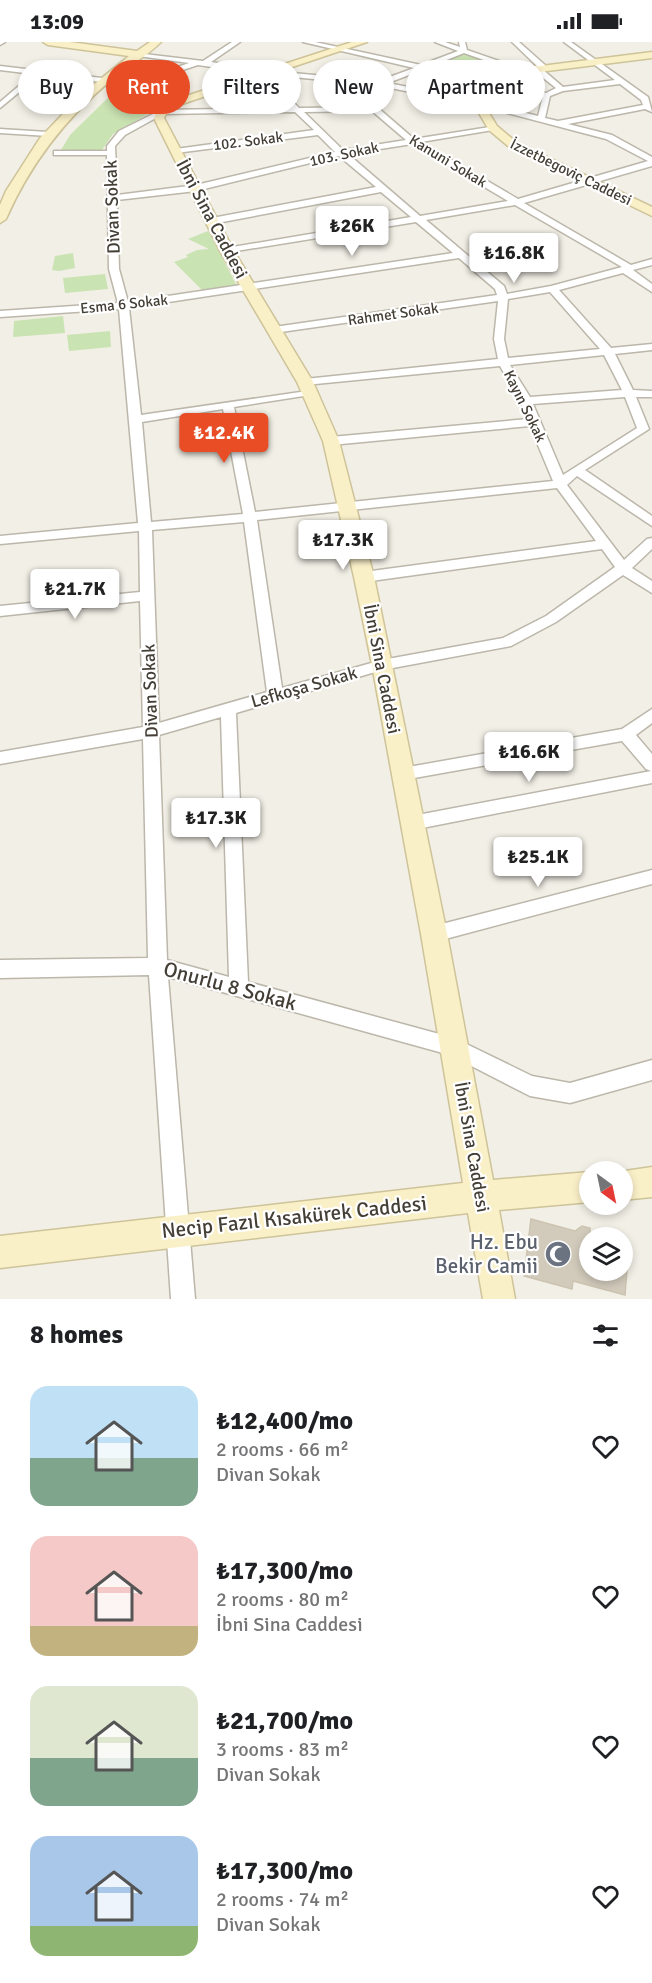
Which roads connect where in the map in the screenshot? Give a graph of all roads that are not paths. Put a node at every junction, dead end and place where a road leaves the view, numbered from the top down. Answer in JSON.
{"nodes":[{"id":1,"x":48,"y":42,"type":"edge"},
{"id":2,"x":156,"y":42,"type":"edge"},
{"id":3,"x":237,"y":42,"type":"edge"},
{"id":4,"x":306,"y":42,"type":"edge"},
{"id":5,"x":362,"y":42,"type":"edge"},
{"id":6,"x":438,"y":42,"type":"edge"},
{"id":7,"x":462,"y":42,"type":"edge"},
{"id":8,"x":515,"y":42,"type":"edge"},
{"id":9,"x":567,"y":42,"type":"edge"},
{"id":10,"x":338,"y":50,"type":"junction"},
{"id":11,"x":464,"y":51,"type":"junction"},
{"id":12,"x":138,"y":54,"type":"junction"},
{"id":13,"x":652,"y":55,"type":"edge"},
{"id":14,"x":207,"y":60,"type":"edge"},
{"id":15,"x":441,"y":60,"type":"edge"},
{"id":16,"x":491,"y":60,"type":"edge"},
{"id":17,"x":532,"y":60,"type":"edge"},
{"id":18,"x":592,"y":62,"type":"junction"},
{"id":19,"x":202,"y":63,"type":"joint"},
{"id":20,"x":301,"y":63,"type":"edge"},
{"id":21,"x":406,"y":65,"type":"edge"},
{"id":22,"x":545,"y":66,"type":"edge"},
{"id":23,"x":190,"y":67,"type":"edge"},
{"id":24,"x":0,"y":68,"type":"edge"},
{"id":25,"x":18,"y":70,"type":"edge"},
{"id":26,"x":545,"y":73,"type":"edge"},
{"id":27,"x":94,"y":79,"type":"edge"},
{"id":28,"x":102,"y":80,"type":"junction"},
{"id":29,"x":621,"y":82,"type":"junction"},
{"id":30,"x":561,"y":89,"type":"junction"},
{"id":31,"x":18,"y":90,"type":"edge"},
{"id":32,"x":545,"y":94,"type":"edge"},
{"id":33,"x":548,"y":95,"type":"junction"},
{"id":34,"x":649,"y":103,"type":"edge"},
{"id":35,"x":0,"y":106,"type":"edge"},
{"id":36,"x":301,"y":112,"type":"edge"},
{"id":37,"x":157,"y":114,"type":"edge"},
{"id":38,"x":165,"y":114,"type":"edge"},
{"id":39,"x":379,"y":114,"type":"edge"},
{"id":40,"x":485,"y":114,"type":"edge"},
{"id":41,"x":521,"y":114,"type":"edge"},
{"id":42,"x":541,"y":119,"type":"junction"},
{"id":43,"x":560,"y":123,"type":"junction"},
{"id":44,"x":493,"y":128,"type":"junction"},
{"id":45,"x":0,"y":131,"type":"edge"},
{"id":46,"x":320,"y":132,"type":"junction"},
{"id":47,"x":48,"y":134,"type":"junction"},
{"id":48,"x":411,"y":140,"type":"junction"},
{"id":49,"x":176,"y":151,"type":"junction"},
{"id":50,"x":57,"y":153,"type":"dead end"},
{"id":51,"x":110,"y":153,"type":"junction"},
{"id":52,"x":341,"y":153,"type":"junction"},
{"id":53,"x":652,"y":162,"type":"edge"},
{"id":54,"x":592,"y":182,"type":"junction"},
{"id":55,"x":196,"y":188,"type":"junction"},
{"id":56,"x":382,"y":189,"type":"junction"},
{"id":57,"x":112,"y":198,"type":"junction"},
{"id":58,"x":516,"y":202,"type":"junction"},
{"id":59,"x":652,"y":212,"type":"edge"},
{"id":60,"x":417,"y":218,"type":"junction"},
{"id":61,"x":0,"y":219,"type":"edge"},
{"id":62,"x":212,"y":221,"type":"junction"},
{"id":63,"x":228,"y":251,"type":"junction"},
{"id":64,"x":460,"y":255,"type":"junction"},
{"id":65,"x":652,"y":262,"type":"edge"},
{"id":66,"x":628,"y":269,"type":"junction"},
{"id":67,"x":248,"y":287,"type":"junction"},
{"id":68,"x":552,"y":289,"type":"junction"},
{"id":69,"x":652,"y":289,"type":"edge"},
{"id":70,"x":503,"y":298,"type":"junction"},
{"id":71,"x":124,"y":306,"type":"junction"},
{"id":72,"x":0,"y":314,"type":"edge"},
{"id":73,"x":274,"y":330,"type":"junction"},
{"id":74,"x":652,"y":347,"type":"edge"},
{"id":75,"x":608,"y":352,"type":"junction"},
{"id":76,"x":504,"y":363,"type":"junction"},
{"id":77,"x":308,"y":387,"type":"junction"},
{"id":78,"x":630,"y":393,"type":"junction"},
{"id":79,"x":652,"y":394,"type":"edge"},
{"id":80,"x":526,"y":401,"type":"junction"},
{"id":81,"x":228,"y":405,"type":"junction"},
{"id":82,"x":136,"y":419,"type":"junction"},
{"id":83,"x":534,"y":422,"type":"junction"},
{"id":84,"x":647,"y":430,"type":"edge"},
{"id":85,"x":331,"y":441,"type":"junction"},
{"id":86,"x":578,"y":470,"type":"junction"},
{"id":87,"x":560,"y":484,"type":"junction"},
{"id":88,"x":347,"y":508,"type":"junction"},
{"id":89,"x":250,"y":518,"type":"junction"},
{"id":90,"x":652,"y":522,"type":"edge"},
{"id":91,"x":145,"y":528,"type":"junction"},
{"id":92,"x":0,"y":540,"type":"edge"},
{"id":93,"x":652,"y":542,"type":"edge"},
{"id":94,"x":607,"y":543,"type":"junction"},
{"id":95,"x":623,"y":568,"type":"junction"},
{"id":96,"x":364,"y":577,"type":"junction"},
{"id":97,"x":652,"y":588,"type":"edge"},
{"id":98,"x":147,"y":596,"type":"junction"},
{"id":99,"x":0,"y":611,"type":"edge"},
{"id":100,"x":382,"y":665,"type":"junction"},
{"id":101,"x":274,"y":696,"type":"junction"},
{"id":102,"x":228,"y":709,"type":"junction"},
{"id":103,"x":652,"y":716,"type":"edge"},
{"id":104,"x":152,"y":731,"type":"junction"},
{"id":105,"x":626,"y":734,"type":"junction"},
{"id":106,"x":0,"y":758,"type":"edge"},
{"id":107,"x":652,"y":765,"type":"edge"},
{"id":108,"x":403,"y":774,"type":"junction"},
{"id":109,"x":652,"y":777,"type":"edge"},
{"id":110,"x":412,"y":824,"type":"junction"},
{"id":111,"x":652,"y":877,"type":"edge"},
{"id":112,"x":434,"y":934,"type":"junction"},
{"id":113,"x":158,"y":966,"type":"junction"},
{"id":114,"x":0,"y":969,"type":"edge"},
{"id":115,"x":239,"y":988,"type":"junction"},
{"id":116,"x":454,"y":1047,"type":"junction"},
{"id":117,"x":652,"y":1070,"type":"edge"},
{"id":118,"x":652,"y":1182,"type":"edge"},
{"id":119,"x":633,"y":1184,"type":"edge"},
{"id":120,"x":579,"y":1188,"type":"edge"},
{"id":121,"x":481,"y":1196,"type":"junction"},
{"id":122,"x":178,"y":1230,"type":"junction"},
{"id":123,"x":0,"y":1252,"type":"edge"},
{"id":124,"x":183,"y":1299,"type":"edge"},
{"id":125,"x":499,"y":1299,"type":"edge"}],
"edges":[{"from":1,"to":12,"type":"street"},
{"from":2,"to":12,"type":"street"},
{"from":3,"to":14,"type":"street"},
{"from":4,"to":10,"type":"street"},
{"from":5,"to":10,"type":"street"},
{"from":6,"to":11,"type":"street"},
{"from":7,"to":11,"type":"street"},
{"from":8,"to":17,"type":"street"},
{"from":9,"to":18,"type":"street"},
{"from":10,"to":20,"type":"street"},
{"from":10,"to":21,"type":"street"},
{"from":11,"to":15,"type":"street"},
{"from":11,"to":16,"type":"street"},
{"from":12,"to":19,"type":"street"},
{"from":12,"to":28,"type":"street"},
{"from":13,"to":18,"type":"street"},
{"from":18,"to":22,"type":"street"},
{"from":18,"to":29,"type":"street"},
{"from":19,"to":23,"type":"street"},
{"from":24,"to":25,"type":"street"},
{"from":26,"to":30,"type":"street"},
{"from":27,"to":28,"type":"street"},
{"from":28,"to":47,"type":"street"},
{"from":29,"to":30,"type":"street"},
{"from":29,"to":34,"type":"street"},
{"from":30,"to":33,"type":"street"},
{"from":31,"to":35,"type":"street"},
{"from":32,"to":33,"type":"street"},
{"from":33,"to":42,"type":"street"},
{"from":34,"to":43,"type":"street"},
{"from":36,"to":46,"type":"street"},
{"from":37,"to":51,"type":"street","name":"Divan Sokak"},
{"from":38,"to":49,"type":"street","name":"İbni Sina Caddesi"},
{"from":39,"to":48,"type":"street","name":"Kanuni Sokak"},
{"from":40,"to":44,"type":"street","name":"İzzetbegoviç Caddesi"},
{"from":41,"to":42,"type":"street"},
{"from":42,"to":43,"type":"street"},
{"from":43,"to":53,"type":"street"},
{"from":44,"to":48,"type":"street","name":"103. Sokak"},
{"from":44,"to":54,"type":"street","name":"İzzetbegoviç Caddesi"},
{"from":45,"to":47,"type":"street"},
{"from":46,"to":49,"type":"street","name":"102. Sokak"},
{"from":46,"to":52,"type":"street"},
{"from":47,"to":61,"type":"street"},
{"from":48,"to":52,"type":"street","name":"103. Sokak"},
{"from":48,"to":58,"type":"street","name":"Kanuni Sokak"},
{"from":49,"to":55,"type":"street","name":"İbni Sina Caddesi"},
{"from":50,"to":51,"type":"street"},
{"from":51,"to":57,"type":"street","name":"Divan Sokak"},
{"from":52,"to":55,"type":"street","name":"103. Sokak"},
{"from":52,"to":56,"type":"street"},
{"from":53,"to":54,"type":"street"},
{"from":54,"to":58,"type":"street"},
{"from":54,"to":59,"type":"street","name":"İzzetbegoviç Caddesi"},
{"from":55,"to":57,"type":"street","name":"103. Sokak"},
{"from":55,"to":62,"type":"street","name":"İbni Sina Caddesi"},
{"from":56,"to":60,"type":"street"},
{"from":56,"to":62,"type":"street"},
{"from":57,"to":71,"type":"street","name":"Divan Sokak"},
{"from":58,"to":60,"type":"street"},
{"from":58,"to":66,"type":"street","name":"Kanuni Sokak"},
{"from":60,"to":63,"type":"street"},
{"from":60,"to":64,"type":"street"},
{"from":62,"to":63,"type":"street","name":"İbni Sina Caddesi"},
{"from":63,"to":67,"type":"street","name":"İbni Sina Caddesi"},
{"from":64,"to":67,"type":"street","name":"Esma 6 Sokak"},
{"from":64,"to":70,"type":"street"},
{"from":65,"to":66,"type":"street","name":"Rahmet Sokak"},
{"from":66,"to":68,"type":"street","name":"Rahmet Sokak"},
{"from":66,"to":69,"type":"street","name":"Kanuni Sokak"},
{"from":67,"to":71,"type":"street","name":"Esma 6 Sokak"},
{"from":67,"to":73,"type":"street","name":"İbni Sina Caddesi"},
{"from":68,"to":70,"type":"street","name":"Rahmet Sokak"},
{"from":68,"to":75,"type":"street"},
{"from":70,"to":73,"type":"street","name":"Rahmet Sokak"},
{"from":70,"to":76,"type":"street","name":"Kayın Sokak"},
{"from":71,"to":72,"type":"street","name":"Esma 6 Sokak"},
{"from":71,"to":82,"type":"street","name":"Divan Sokak"},
{"from":73,"to":77,"type":"street","name":"İbni Sina Caddesi"},
{"from":74,"to":75,"type":"street"},
{"from":75,"to":76,"type":"street"},
{"from":75,"to":78,"type":"street"},
{"from":76,"to":77,"type":"street"},
{"from":76,"to":80,"type":"street","name":"Kayın Sokak"},
{"from":77,"to":81,"type":"street"},
{"from":77,"to":85,"type":"street","name":"İbni Sina Caddesi"},
{"from":78,"to":79,"type":"street"},
{"from":78,"to":80,"type":"street"},
{"from":78,"to":84,"type":"street"},
{"from":80,"to":83,"type":"street","name":"Kayın Sokak"},
{"from":81,"to":82,"type":"street"},
{"from":81,"to":89,"type":"street"},
{"from":82,"to":91,"type":"street","name":"Divan Sokak"},
{"from":83,"to":85,"type":"street"},
{"from":83,"to":87,"type":"street","name":"Kayın Sokak"},
{"from":84,"to":86,"type":"street"},
{"from":85,"to":88,"type":"street","name":"İbni Sina Caddesi"},
{"from":86,"to":87,"type":"street"},
{"from":86,"to":90,"type":"street"},
{"from":87,"to":88,"type":"street"},
{"from":87,"to":94,"type":"street","name":"Kayın Sokak"},
{"from":88,"to":89,"type":"street"},
{"from":88,"to":96,"type":"street","name":"İbni Sina Caddesi"},
{"from":89,"to":91,"type":"street"},
{"from":89,"to":101,"type":"street"},
{"from":91,"to":92,"type":"street"},
{"from":91,"to":98,"type":"street","name":"Divan Sokak"},
{"from":93,"to":95,"type":"street","name":"Lefkoşa Sokak"},
{"from":94,"to":95,"type":"street","name":"Kayın Sokak"},
{"from":94,"to":96,"type":"street"},
{"from":95,"to":97,"type":"street"},
{"from":95,"to":100,"type":"street","name":"Lefkoşa Sokak"},
{"from":96,"to":100,"type":"street","name":"İbni Sina Caddesi"},
{"from":98,"to":99,"type":"street"},
{"from":98,"to":104,"type":"street","name":"Divan Sokak"},
{"from":100,"to":101,"type":"street","name":"Lefkoşa Sokak"},
{"from":100,"to":108,"type":"street","name":"İbni Sina Caddesi"},
{"from":101,"to":102,"type":"street","name":"Lefkoşa Sokak"},
{"from":102,"to":104,"type":"street","name":"Lefkoşa Sokak"},
{"from":102,"to":115,"type":"street"},
{"from":103,"to":105,"type":"street"},
{"from":104,"to":106,"type":"street","name":"Lefkoşa Sokak"},
{"from":104,"to":113,"type":"street","name":"Divan Sokak"},
{"from":105,"to":107,"type":"street"},
{"from":105,"to":108,"type":"street"},
{"from":108,"to":110,"type":"street","name":"İbni Sina Caddesi"},
{"from":109,"to":110,"type":"street"},
{"from":110,"to":112,"type":"street","name":"İbni Sina Caddesi"},
{"from":111,"to":112,"type":"street"},
{"from":112,"to":116,"type":"street","name":"İbni Sina Caddesi"},
{"from":113,"to":114,"type":"street","name":"Onurlu 8 Sokak"},
{"from":113,"to":115,"type":"street","name":"Onurlu 8 Sokak"},
{"from":113,"to":122,"type":"street","name":"Divan Sokak"},
{"from":115,"to":116,"type":"street","name":"Onurlu 8 Sokak"},
{"from":116,"to":117,"type":"street","name":"Onurlu 8 Sokak"},
{"from":116,"to":121,"type":"street","name":"İbni Sina Caddesi"},
{"from":118,"to":119,"type":"street"},
{"from":120,"to":121,"type":"street","name":"Necip Fazıl Kısakürek Caddesi"},
{"from":121,"to":122,"type":"street","name":"Necip Fazıl Kısakürek Caddesi"},
{"from":121,"to":125,"type":"street","name":"İbni Sina Caddesi"},
{"from":122,"to":123,"type":"street","name":"Necip Fazıl Kısakürek Caddesi"},
{"from":122,"to":124,"type":"street","name":"Divan Sokak"}]}
